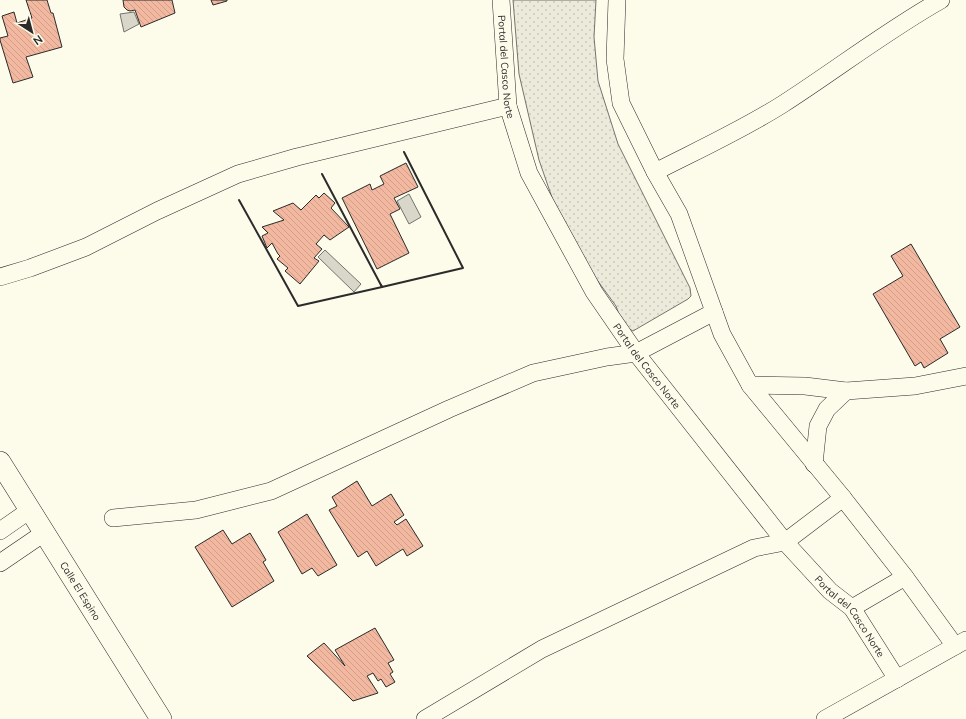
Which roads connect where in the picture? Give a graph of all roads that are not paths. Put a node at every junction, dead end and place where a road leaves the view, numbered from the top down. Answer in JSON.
{"nodes":[{"id":1,"x":502,"y":0,"type":"edge"},
{"id":2,"x":617,"y":0,"type":"edge"},
{"id":3,"x":941,"y":0,"type":"edge"},
{"id":4,"x":508,"y":106,"type":"junction"},
{"id":5,"x":655,"y":172,"type":"junction"},
{"id":6,"x":0,"y":277,"type":"edge"},
{"id":7,"x":714,"y":312,"type":"junction"},
{"id":8,"x":636,"y":353,"type":"junction"},
{"id":9,"x":966,"y":376,"type":"edge"},
{"id":10,"x":750,"y":385,"type":"junction"},
{"id":11,"x":846,"y":391,"type":"junction"},
{"id":12,"x":0,"y":462,"type":"edge"},
{"id":13,"x":814,"y":464,"type":"junction"},
{"id":14,"x":843,"y":498,"type":"junction"},
{"id":15,"x":30,"y":510,"type":"junction"},
{"id":16,"x":113,"y":518,"type":"dead end"},
{"id":17,"x":0,"y":531,"type":"edge"},
{"id":18,"x":44,"y":533,"type":"junction"},
{"id":19,"x":785,"y":542,"type":"junction"},
{"id":20,"x":0,"y":564,"type":"edge"},
{"id":21,"x":905,"y":577,"type":"junction"},
{"id":22,"x":852,"y":608,"type":"junction"},
{"id":23,"x":960,"y":643,"type":"edge"},
{"id":24,"x":896,"y":679,"type":"junction"},
{"id":25,"x":161,"y":719,"type":"edge"},
{"id":26,"x":425,"y":719,"type":"edge"},
{"id":27,"x":825,"y":719,"type":"edge"}],
"edges":[{"from":1,"to":4,"type":"street","name":"Portal del Casco Norte"},
{"from":2,"to":5,"type":"street"},
{"from":3,"to":5,"type":"street"},
{"from":4,"to":6,"type":"street"},
{"from":4,"to":8,"type":"street","name":"Portal del Casco Norte"},
{"from":5,"to":7,"type":"street"},
{"from":7,"to":8,"type":"street"},
{"from":7,"to":10,"type":"street"},
{"from":8,"to":16,"type":"street"},
{"from":8,"to":19,"type":"street","name":"Portal del Casco Norte"},
{"from":9,"to":11,"type":"street"},
{"from":10,"to":11,"type":"street"},
{"from":10,"to":13,"type":"street"},
{"from":11,"to":13,"type":"street"},
{"from":12,"to":15,"type":"street","name":"Calle El Espino"},
{"from":13,"to":14,"type":"street"},
{"from":14,"to":19,"type":"street"},
{"from":14,"to":21,"type":"street"},
{"from":15,"to":17,"type":"street"},
{"from":15,"to":18,"type":"street","name":"Calle El Espino"},
{"from":18,"to":20,"type":"street"},
{"from":18,"to":25,"type":"street","name":"Calle El Espino"},
{"from":19,"to":22,"type":"street","name":"Portal del Casco Norte"},
{"from":19,"to":26,"type":"street"},
{"from":21,"to":22,"type":"street"},
{"from":21,"to":23,"type":"street"},
{"from":22,"to":24,"type":"street","name":"Portal del Casco Norte"},
{"from":23,"to":24,"type":"street"},
{"from":24,"to":27,"type":"street"}]}
